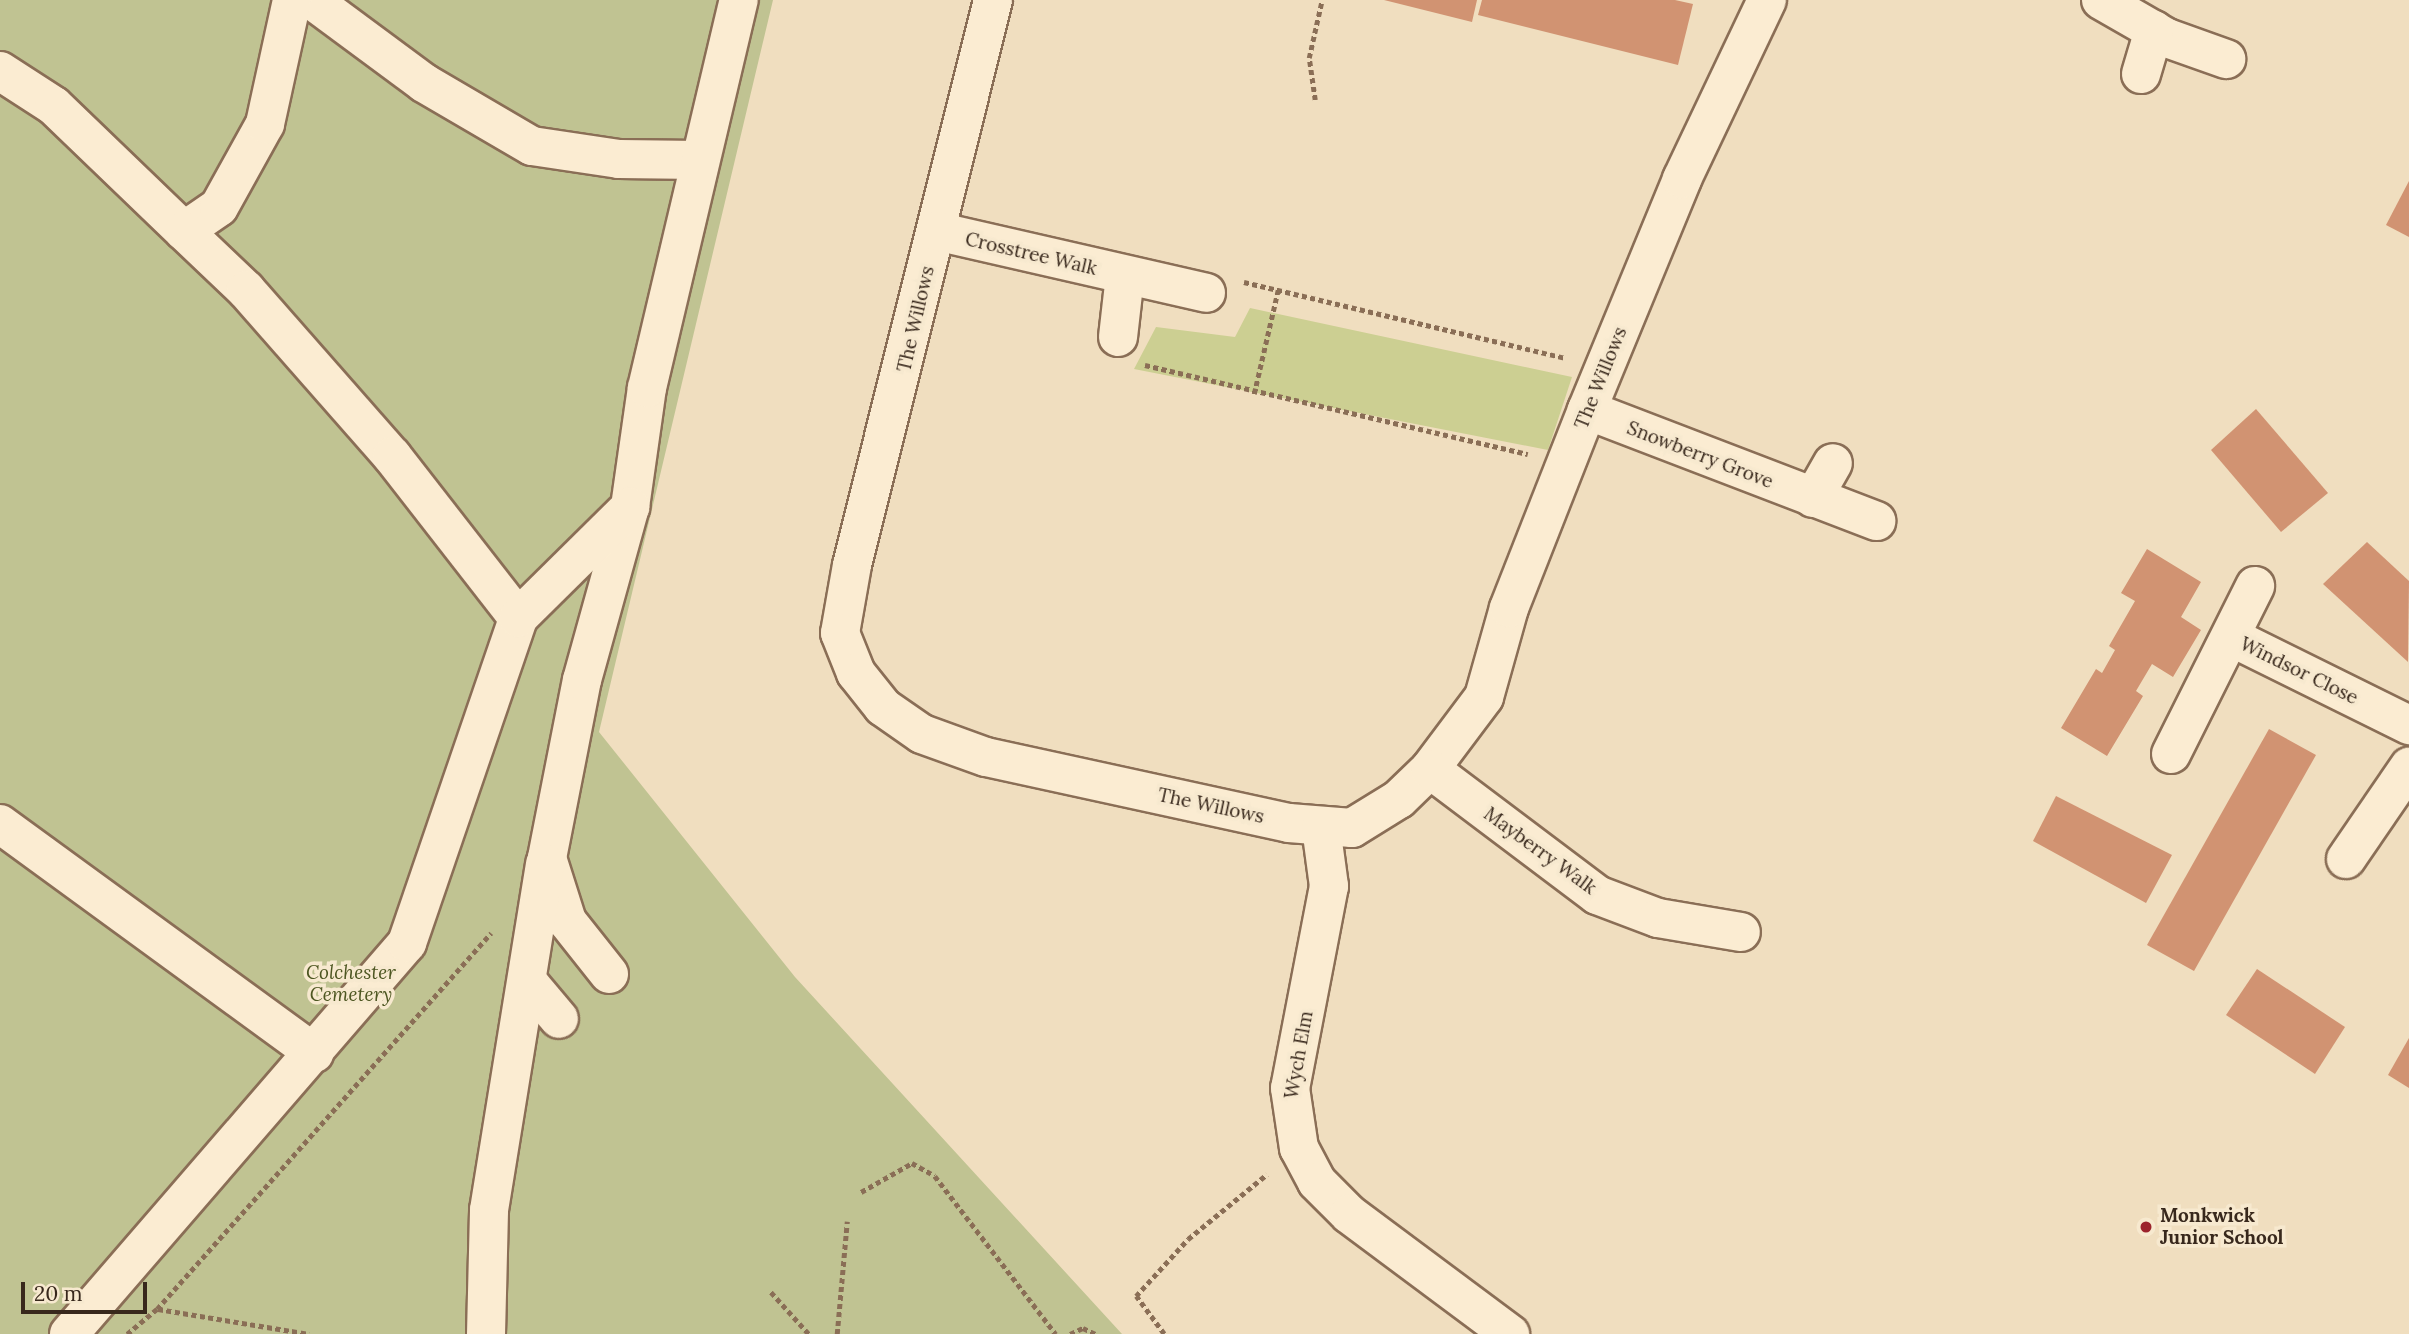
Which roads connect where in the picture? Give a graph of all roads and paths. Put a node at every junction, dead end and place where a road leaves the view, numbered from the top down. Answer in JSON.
{"nodes":[{"id":1,"x":292,"y":0,"type":"edge"},
{"id":2,"x":312,"y":0,"type":"edge"},
{"id":3,"x":740,"y":0,"type":"edge"},
{"id":4,"x":993,"y":0,"type":"edge"},
{"id":5,"x":1322,"y":0,"type":"edge"},
{"id":6,"x":1767,"y":0,"type":"edge"},
{"id":7,"x":2101,"y":0,"type":"edge"},
{"id":8,"x":2154,"y":30,"type":"junction"},
{"id":9,"x":2227,"y":59,"type":"dead end"},
{"id":10,"x":0,"y":71,"type":"edge"},
{"id":11,"x":2141,"y":74,"type":"dead end"},
{"id":12,"x":1315,"y":100,"type":"dead end"},
{"id":13,"x":700,"y":160,"type":"junction"},
{"id":14,"x":184,"y":231,"type":"junction"},
{"id":15,"x":936,"y":231,"type":"junction"},
{"id":16,"x":1125,"y":276,"type":"junction"},
{"id":17,"x":1278,"y":289,"type":"junction"},
{"id":18,"x":1206,"y":293,"type":"joint"},
{"id":19,"x":1118,"y":337,"type":"joint"},
{"id":20,"x":1569,"y":359,"type":"dead end"},
{"id":21,"x":1254,"y":394,"type":"junction"},
{"id":22,"x":1587,"y":410,"type":"junction"},
{"id":23,"x":1567,"y":463,"type":"junction"},
{"id":24,"x":1833,"y":463,"type":"dead end"},
{"id":25,"x":1812,"y":498,"type":"junction"},
{"id":26,"x":630,"y":507,"type":"junction"},
{"id":27,"x":1877,"y":522,"type":"dead end"},
{"id":28,"x":2255,"y":586,"type":"dead end"},
{"id":29,"x":518,"y":618,"type":"junction"},
{"id":30,"x":2231,"y":637,"type":"junction"},
{"id":31,"x":2409,"y":725,"type":"edge"},
{"id":32,"x":2171,"y":754,"type":"dead end"},
{"id":33,"x":2409,"y":766,"type":"edge"},
{"id":34,"x":1430,"y":769,"type":"junction"},
{"id":35,"x":0,"y":824,"type":"edge"},
{"id":36,"x":1321,"y":827,"type":"junction"},
{"id":37,"x":547,"y":858,"type":"junction"},
{"id":38,"x":2346,"y":859,"type":"dead end"},
{"id":39,"x":494,"y":930,"type":"dead end"},
{"id":40,"x":1741,"y":932,"type":"dead end"},
{"id":41,"x":609,"y":974,"type":"dead end"},
{"id":42,"x":528,"y":982,"type":"junction"},
{"id":43,"x":559,"y":1019,"type":"dead end"},
{"id":44,"x":314,"y":1053,"type":"junction"},
{"id":45,"x":1299,"y":1148,"type":"junction"},
{"id":46,"x":861,"y":1192,"type":"dead end"},
{"id":47,"x":847,"y":1221,"type":"dead end"},
{"id":48,"x":771,"y":1292,"type":"dead end"},
{"id":49,"x":157,"y":1309,"type":"junction"},
{"id":50,"x":1494,"y":1330,"type":"edge"},
{"id":51,"x":69,"y":1334,"type":"edge"},
{"id":52,"x":127,"y":1334,"type":"edge"},
{"id":53,"x":309,"y":1334,"type":"edge"},
{"id":54,"x":486,"y":1334,"type":"edge"},
{"id":55,"x":809,"y":1334,"type":"edge"},
{"id":56,"x":837,"y":1334,"type":"edge"},
{"id":57,"x":1056,"y":1334,"type":"edge"},
{"id":58,"x":1070,"y":1334,"type":"edge"},
{"id":59,"x":1096,"y":1334,"type":"edge"},
{"id":60,"x":1164,"y":1334,"type":"edge"}],
"edges":[{"from":1,"to":14,"type":"street"},
{"from":2,"to":13,"type":"street"},
{"from":3,"to":13,"type":"street"},
{"from":4,"to":15,"type":"street","name":"The Willows"},
{"from":5,"to":12,"type":"path"},
{"from":6,"to":22,"type":"street","name":"The Willows"},
{"from":7,"to":8,"type":"street"},
{"from":8,"to":9,"type":"street"},
{"from":8,"to":11,"type":"street"},
{"from":10,"to":14,"type":"street"},
{"from":13,"to":26,"type":"street"},
{"from":14,"to":29,"type":"street"},
{"from":15,"to":16,"type":"street","name":"Crosstree Walk"},
{"from":15,"to":36,"type":"street","name":"The Willows"},
{"from":16,"to":18,"type":"street","name":"Crosstree Walk"},
{"from":16,"to":19,"type":"street"},
{"from":17,"to":18,"type":"path"},
{"from":17,"to":20,"type":"path"},
{"from":17,"to":21,"type":"path"},
{"from":19,"to":21,"type":"path"},
{"from":21,"to":23,"type":"path"},
{"from":22,"to":23,"type":"street","name":"The Willows"},
{"from":22,"to":25,"type":"street","name":"Snowberry Grove"},
{"from":23,"to":34,"type":"street","name":"The Willows"},
{"from":24,"to":25,"type":"street"},
{"from":25,"to":27,"type":"street","name":"Snowberry Grove"},
{"from":26,"to":29,"type":"street"},
{"from":26,"to":37,"type":"street"},
{"from":28,"to":30,"type":"street"},
{"from":29,"to":44,"type":"street"},
{"from":30,"to":31,"type":"street","name":"Windsor Close"},
{"from":30,"to":32,"type":"street","name":"Windsor Close"},
{"from":33,"to":38,"type":"street"},
{"from":34,"to":36,"type":"street","name":"The Willows"},
{"from":34,"to":40,"type":"street","name":"Mayberry Walk"},
{"from":35,"to":44,"type":"street"},
{"from":36,"to":45,"type":"street","name":"Wych Elm"},
{"from":37,"to":41,"type":"street"},
{"from":37,"to":42,"type":"street"},
{"from":39,"to":49,"type":"path"},
{"from":42,"to":43,"type":"street"},
{"from":42,"to":54,"type":"street"},
{"from":44,"to":51,"type":"street"},
{"from":45,"to":50,"type":"street","name":"Wych Elm"},
{"from":45,"to":60,"type":"path"},
{"from":46,"to":57,"type":"path"},
{"from":47,"to":56,"type":"path"},
{"from":48,"to":55,"type":"path"},
{"from":49,"to":52,"type":"path"},
{"from":49,"to":53,"type":"path"},
{"from":58,"to":59,"type":"path"}]}
